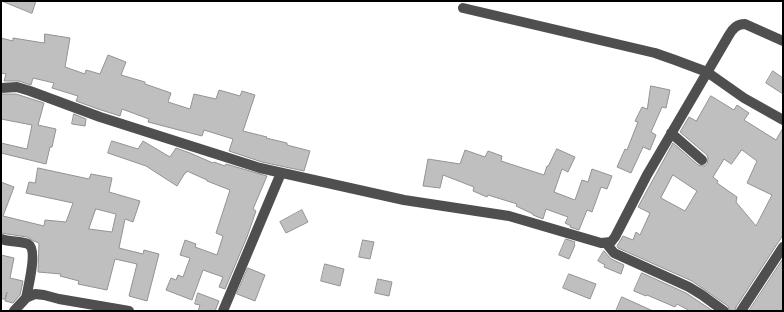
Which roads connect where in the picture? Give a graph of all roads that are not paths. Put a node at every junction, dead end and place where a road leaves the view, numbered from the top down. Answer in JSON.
{"nodes":[{"id":1,"x":463,"y":8,"type":"dead end"},
{"id":2,"x":783,"y":41,"type":"edge"},
{"id":3,"x":707,"y":72,"type":"junction"},
{"id":4,"x":1,"y":88,"type":"edge"},
{"id":5,"x":783,"y":120,"type":"edge"},
{"id":6,"x":671,"y":133,"type":"junction"},
{"id":7,"x":702,"y":160,"type":"dead end"},
{"id":8,"x":281,"y":173,"type":"junction"},
{"id":9,"x":1,"y":239,"type":"edge"},
{"id":10,"x":606,"y":243,"type":"junction"},
{"id":11,"x":783,"y":248,"type":"edge"},
{"id":12,"x":26,"y":298,"type":"junction"},
{"id":13,"x":14,"y":311,"type":"edge"},
{"id":14,"x":129,"y":311,"type":"edge"},
{"id":15,"x":223,"y":311,"type":"edge"},
{"id":16,"x":724,"y":311,"type":"edge"},
{"id":17,"x":741,"y":311,"type":"edge"}],
"edges":[{"from":1,"to":3,"type":"street"},
{"from":2,"to":3,"type":"street"},
{"from":3,"to":5,"type":"street"},
{"from":3,"to":6,"type":"street"},
{"from":4,"to":8,"type":"street"},
{"from":6,"to":7,"type":"street"},
{"from":6,"to":10,"type":"street"},
{"from":8,"to":10,"type":"street"},
{"from":8,"to":15,"type":"street"},
{"from":9,"to":12,"type":"street"},
{"from":10,"to":16,"type":"street"},
{"from":11,"to":17,"type":"street"},
{"from":12,"to":13,"type":"street"},
{"from":12,"to":14,"type":"street"}]}
